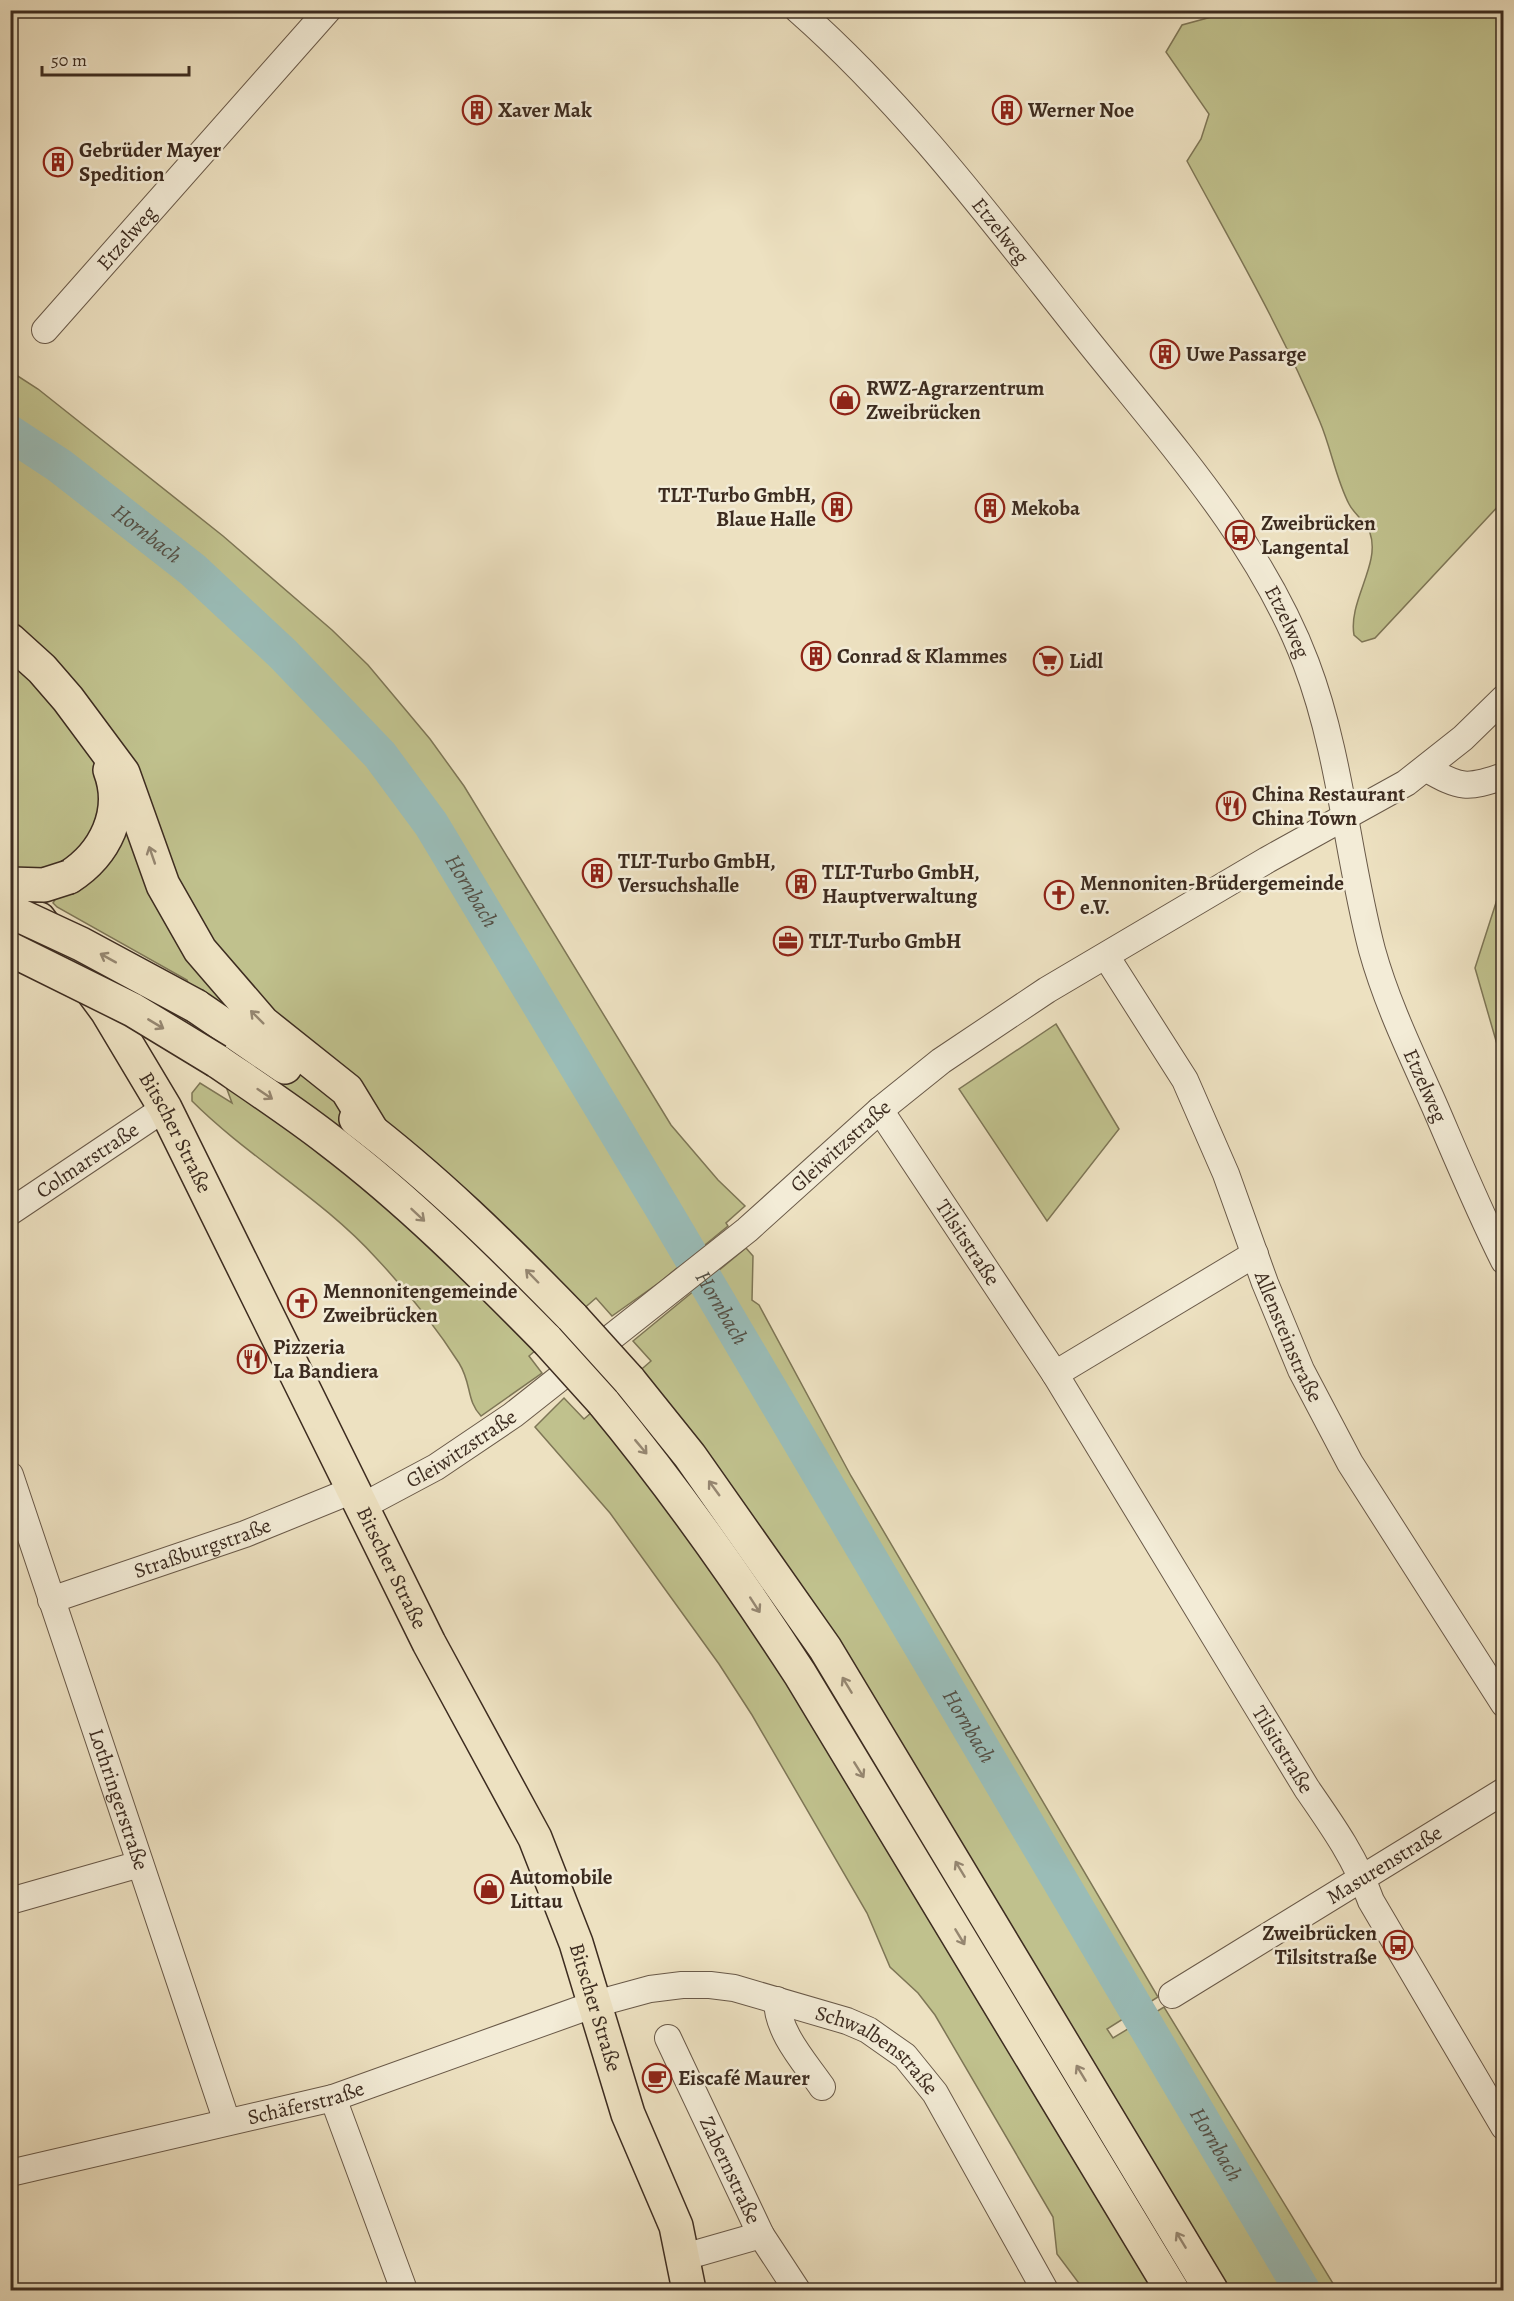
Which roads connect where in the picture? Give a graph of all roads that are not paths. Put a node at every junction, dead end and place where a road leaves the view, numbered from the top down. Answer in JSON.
{"nodes":[{"id":1,"x":328,"y":10,"type":"edge"},
{"id":2,"x":798,"y":10,"type":"edge"},
{"id":3,"x":45,"y":330,"type":"dead end"},
{"id":4,"x":10,"y":640,"type":"edge"},
{"id":5,"x":1503,"y":699,"type":"edge"},
{"id":6,"x":96,"y":735,"type":"junction"},
{"id":7,"x":1427,"y":769,"type":"junction"},
{"id":8,"x":1503,"y":776,"type":"edge"},
{"id":9,"x":1343,"y":817,"type":"junction"},
{"id":10,"x":10,"y":883,"type":"edge"},
{"id":11,"x":10,"y":911,"type":"edge"},
{"id":12,"x":10,"y":949,"type":"edge"},
{"id":13,"x":1106,"y":956,"type":"junction"},
{"id":14,"x":165,"y":1108,"type":"junction"},
{"id":15,"x":880,"y":1110,"type":"junction"},
{"id":16,"x":372,"y":1131,"type":"junction"},
{"id":17,"x":10,"y":1212,"type":"edge"},
{"id":18,"x":1255,"y":1254,"type":"junction"},
{"id":19,"x":1503,"y":1261,"type":"edge"},
{"id":20,"x":1055,"y":1374,"type":"junction"},
{"id":21,"x":10,"y":1475,"type":"edge"},
{"id":22,"x":357,"y":1498,"type":"junction"},
{"id":23,"x":51,"y":1599,"type":"junction"},
{"id":24,"x":1503,"y":1704,"type":"edge"},
{"id":25,"x":1503,"y":1791,"type":"edge"},
{"id":26,"x":140,"y":1864,"type":"junction"},
{"id":27,"x":1363,"y":1878,"type":"junction"},
{"id":28,"x":10,"y":1901,"type":"edge"},
{"id":29,"x":1172,"y":1995,"type":"dead end"},
{"id":30,"x":777,"y":2000,"type":"junction"},
{"id":31,"x":595,"y":2004,"type":"junction"},
{"id":32,"x":668,"y":2038,"type":"dead end"},
{"id":33,"x":822,"y":2086,"type":"dead end"},
{"id":34,"x":333,"y":2098,"type":"junction"},
{"id":35,"x":227,"y":2122,"type":"junction"},
{"id":36,"x":1503,"y":2127,"type":"edge"},
{"id":37,"x":10,"y":2173,"type":"edge"},
{"id":38,"x":761,"y":2235,"type":"junction"},
{"id":39,"x":684,"y":2257,"type":"junction"},
{"id":40,"x":404,"y":2290,"type":"edge"},
{"id":41,"x":689,"y":2290,"type":"edge"},
{"id":42,"x":797,"y":2290,"type":"edge"},
{"id":43,"x":1045,"y":2290,"type":"edge"},
{"id":44,"x":1172,"y":2290,"type":"edge"},
{"id":45,"x":1211,"y":2290,"type":"edge"}],
"edges":[{"from":1,"to":3,"type":"street","name":"Etzelweg"},
{"from":2,"to":9,"type":"street","name":"Etzelweg"},
{"from":4,"to":6,"type":"main road"},
{"from":5,"to":7,"type":"street","name":"Gleiwitzstraße"},
{"from":6,"to":10,"type":"main road","bridge":true},
{"from":16,"to":6,"type":"main road","one_way":true},
{"from":7,"to":8,"type":"street"},
{"from":7,"to":9,"type":"street","name":"Gleiwitzstraße"},
{"from":9,"to":13,"type":"street","name":"Gleiwitzstraße"},
{"from":9,"to":19,"type":"street","name":"Etzelweg"},
{"from":10,"to":14,"type":"main road","name":"Bitscher Straße"},
{"from":16,"to":11,"type":"main road","one_way":true,"bridge":true},
{"from":12,"to":44,"type":"main road","one_way":true,"bridge":true},
{"from":13,"to":15,"type":"street","name":"Gleiwitzstraße"},
{"from":13,"to":18,"type":"street","name":"Allensteinstraße"},
{"from":14,"to":17,"type":"street","name":"Colmarstraße"},
{"from":14,"to":22,"type":"main road","name":"Bitscher Straße"},
{"from":15,"to":20,"type":"street","name":"Tilsitstraße"},
{"from":15,"to":22,"type":"street","name":"Gleiwitzstraße"},
{"from":45,"to":16,"type":"main road","one_way":true,"bridge":true},
{"from":18,"to":20,"type":"street"},
{"from":18,"to":24,"type":"street","name":"Allensteinstraße"},
{"from":20,"to":27,"type":"street","name":"Tilsitstraße"},
{"from":21,"to":23,"type":"street","name":"Lothringerstraße"},
{"from":22,"to":23,"type":"street","name":"Straßburgstraße"},
{"from":22,"to":31,"type":"main road","name":"Bitscher Straße"},
{"from":23,"to":26,"type":"street","name":"Lothringerstraße"},
{"from":25,"to":27,"type":"street","name":"Masurenstraße"},
{"from":26,"to":28,"type":"street"},
{"from":26,"to":35,"type":"street","name":"Lothringerstraße"},
{"from":27,"to":29,"type":"street","name":"Masurenstraße"},
{"from":27,"to":36,"type":"street","name":"Tilsitstraße"},
{"from":30,"to":31,"type":"street","name":"Schwalbenstraße"},
{"from":30,"to":33,"type":"street"},
{"from":30,"to":43,"type":"street","name":"Schwalbenstraße"},
{"from":31,"to":34,"type":"street","name":"Schäferstraße"},
{"from":31,"to":39,"type":"main road","name":"Bitscher Straße"},
{"from":32,"to":38,"type":"street","name":"Zabernstraße"},
{"from":34,"to":35,"type":"street","name":"Schäferstraße"},
{"from":34,"to":40,"type":"street"},
{"from":35,"to":37,"type":"street","name":"Schäferstraße"},
{"from":38,"to":39,"type":"street","name":"Zabernstraße"},
{"from":38,"to":42,"type":"street","name":"Zabernstraße"},
{"from":39,"to":41,"type":"main road","name":"Bitscher Straße"}]}
